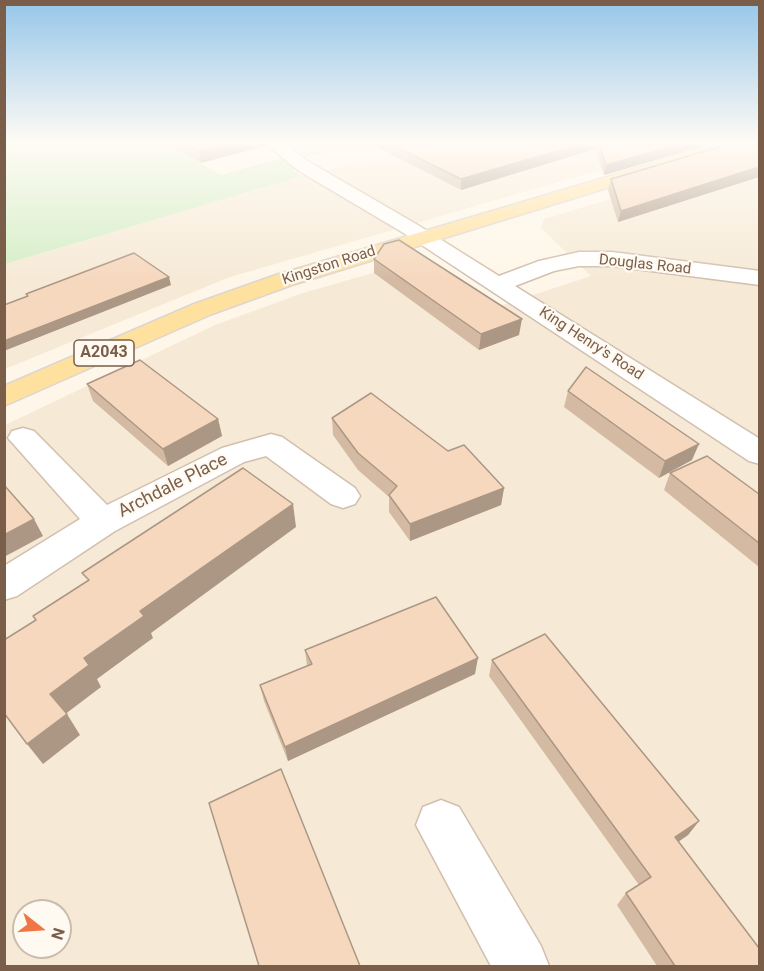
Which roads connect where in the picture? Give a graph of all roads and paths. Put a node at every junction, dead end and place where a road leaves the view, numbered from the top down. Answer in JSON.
{"nodes":[{"id":1,"x":343,"y":189,"type":"edge"},
{"id":2,"x":580,"y":189,"type":"edge"},
{"id":3,"x":422,"y":236,"type":"junction"},
{"id":4,"x":759,"y":278,"type":"edge"},
{"id":5,"x":498,"y":284,"type":"junction"},
{"id":6,"x":4,"y":397,"type":"edge"},
{"id":7,"x":23,"y":438,"type":"dead end"},
{"id":8,"x":759,"y":454,"type":"edge"},
{"id":9,"x":343,"y":496,"type":"dead end"},
{"id":10,"x":103,"y":522,"type":"junction"},
{"id":11,"x":4,"y":585,"type":"edge"},
{"id":12,"x":441,"y":825,"type":"dead end"},
{"id":13,"x":521,"y":966,"type":"edge"}],
"edges":[{"from":1,"to":3,"type":"street","name":"King Henry's Road"},
{"from":2,"to":3,"type":"main road","name":"Kingston Road","number":"A2043"},
{"from":3,"to":5,"type":"street","name":"King Henry's Road"},
{"from":3,"to":6,"type":"main road","name":"Kingston Road","number":"A2043"},
{"from":4,"to":5,"type":"street","name":"Douglas Road"},
{"from":5,"to":8,"type":"street","name":"King Henry's Road"},
{"from":7,"to":10,"type":"street"},
{"from":9,"to":10,"type":"street","name":"Archdale Place"},
{"from":10,"to":11,"type":"street","name":"Archdale Place"},
{"from":12,"to":13,"type":"street"}]}
